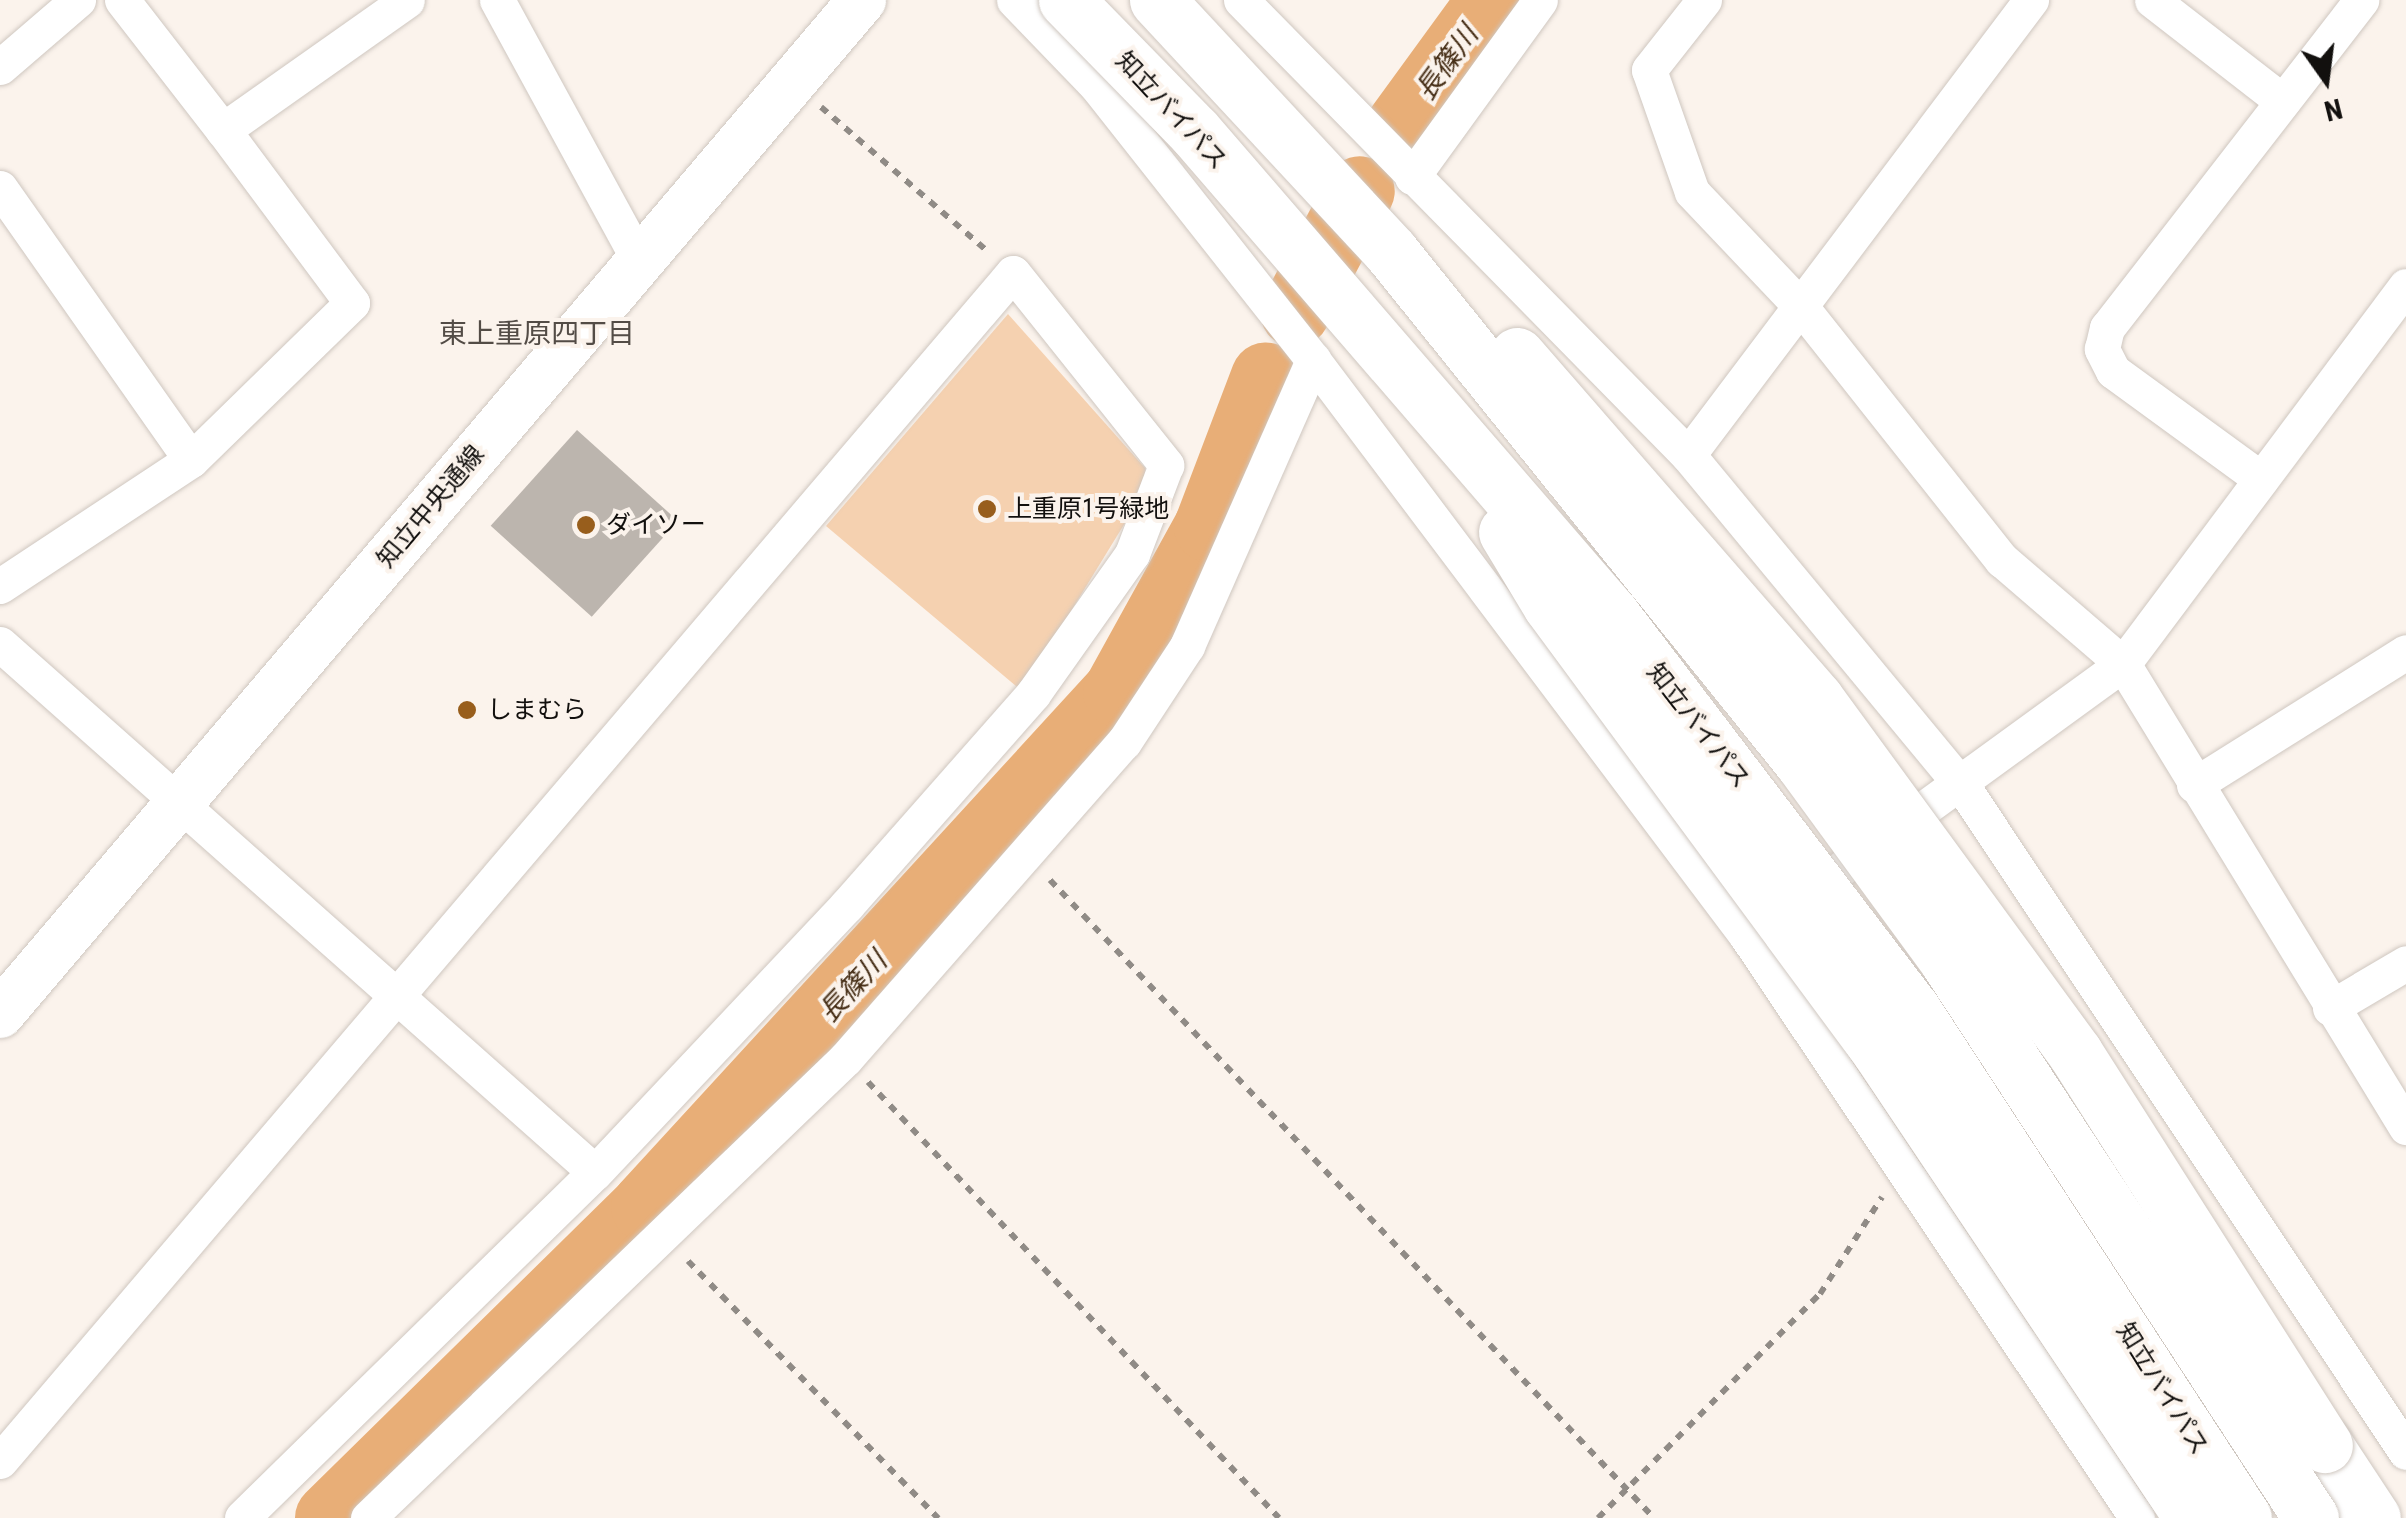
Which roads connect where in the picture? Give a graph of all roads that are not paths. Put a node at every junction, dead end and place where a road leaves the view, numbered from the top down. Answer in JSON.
{"nodes":[{"id":1,"x":78,"y":0,"type":"edge"},
{"id":2,"x":122,"y":0,"type":"edge"},
{"id":3,"x":407,"y":0,"type":"edge"},
{"id":4,"x":497,"y":0,"type":"edge"},
{"id":5,"x":862,"y":0,"type":"edge"},
{"id":6,"x":1014,"y":0,"type":"edge"},
{"id":7,"x":1066,"y":0,"type":"edge"},
{"id":8,"x":1157,"y":0,"type":"edge"},
{"id":9,"x":1241,"y":0,"type":"edge"},
{"id":10,"x":1540,"y":0,"type":"edge"},
{"id":11,"x":1704,"y":0,"type":"edge"},
{"id":12,"x":2031,"y":0,"type":"edge"},
{"id":13,"x":2152,"y":0,"type":"edge"},
{"id":14,"x":2361,"y":0,"type":"edge"},
{"id":15,"x":0,"y":66,"type":"edge"},
{"id":16,"x":2282,"y":102,"type":"junction"},
{"id":17,"x":223,"y":130,"type":"junction"},
{"id":18,"x":1412,"y":177,"type":"junction"},
{"id":19,"x":0,"y":188,"type":"edge"},
{"id":20,"x":1391,"y":252,"type":"junction"},
{"id":21,"x":639,"y":260,"type":"junction"},
{"id":22,"x":2406,"y":287,"type":"edge"},
{"id":23,"x":1802,"y":308,"type":"junction"},
{"id":24,"x":1314,"y":360,"type":"junction"},
{"id":25,"x":1440,"y":424,"type":"junction"},
{"id":26,"x":1688,"y":455,"type":"junction"},
{"id":27,"x":191,"y":460,"type":"junction"},
{"id":28,"x":2261,"y":479,"type":"junction"},
{"id":29,"x":0,"y":586,"type":"edge"},
{"id":30,"x":0,"y":644,"type":"edge"},
{"id":31,"x":2406,"y":652,"type":"edge"},
{"id":32,"x":2123,"y":664,"type":"junction"},
{"id":33,"x":2194,"y":785,"type":"junction"},
{"id":34,"x":1963,"y":787,"type":"junction"},
{"id":35,"x":176,"y":809,"type":"junction"},
{"id":36,"x":1746,"y":935,"type":"junction"},
{"id":37,"x":2406,"y":964,"type":"edge"},
{"id":38,"x":397,"y":995,"type":"junction"},
{"id":39,"x":2103,"y":1000,"type":"junction"},
{"id":40,"x":2330,"y":1008,"type":"junction"},
{"id":41,"x":0,"y":1014,"type":"edge"},
{"id":42,"x":2406,"y":1126,"type":"edge"},
{"id":43,"x":1896,"y":1149,"type":"junction"},
{"id":44,"x":596,"y":1172,"type":"junction"},
{"id":45,"x":2406,"y":1452,"type":"edge"},
{"id":46,"x":0,"y":1461,"type":"edge"},
{"id":47,"x":242,"y":1518,"type":"edge"},
{"id":48,"x":368,"y":1518,"type":"edge"},
{"id":49,"x":2138,"y":1518,"type":"edge"},
{"id":50,"x":2192,"y":1518,"type":"edge"},
{"id":51,"x":2244,"y":1518,"type":"edge"},
{"id":52,"x":2310,"y":1518,"type":"edge"},
{"id":53,"x":2373,"y":1518,"type":"edge"}],
"edges":[{"from":1,"to":15,"type":"street"},
{"from":2,"to":17,"type":"street"},
{"from":3,"to":17,"type":"street"},
{"from":4,"to":21,"type":"street"},
{"from":5,"to":21,"type":"street","name":"知立中央通線"},
{"from":6,"to":24,"type":"street"},
{"from":7,"to":25,"type":"highway","name":"知立バイパス","bridge":true},
{"from":8,"to":20,"type":"highway","bridge":true},
{"from":9,"to":18,"type":"street"},
{"from":10,"to":18,"type":"street"},
{"from":11,"to":23,"type":"street"},
{"from":12,"to":23,"type":"street"},
{"from":13,"to":16,"type":"street"},
{"from":14,"to":16,"type":"street"},
{"from":16,"to":28,"type":"street"},
{"from":17,"to":27,"type":"street"},
{"from":18,"to":26,"type":"street"},
{"from":19,"to":27,"type":"street"},
{"from":20,"to":52,"type":"highway","bridge":true},
{"from":20,"to":53,"type":"highway","bridge":true},
{"from":21,"to":35,"type":"street","name":"知立中央通線"},
{"from":22,"to":28,"type":"street"},
{"from":23,"to":26,"type":"street"},
{"from":23,"to":32,"type":"street"},
{"from":24,"to":36,"type":"street"},
{"from":24,"to":48,"type":"street"},
{"from":25,"to":50,"type":"highway","bridge":true},
{"from":25,"to":51,"type":"highway","name":"知立バイパス","bridge":true},
{"from":26,"to":34,"type":"street"},
{"from":27,"to":29,"type":"street"},
{"from":28,"to":32,"type":"street"},
{"from":30,"to":35,"type":"street"},
{"from":31,"to":33,"type":"street"},
{"from":32,"to":33,"type":"street"},
{"from":32,"to":34,"type":"street"},
{"from":33,"to":40,"type":"street"},
{"from":34,"to":36,"type":"street"},
{"from":34,"to":39,"type":"street"},
{"from":35,"to":38,"type":"street"},
{"from":35,"to":41,"type":"street","name":"知立中央通線"},
{"from":36,"to":43,"type":"street"},
{"from":37,"to":40,"type":"street"},
{"from":38,"to":44,"type":"street"},
{"from":38,"to":44,"type":"street"},
{"from":38,"to":46,"type":"street"},
{"from":39,"to":43,"type":"street"},
{"from":39,"to":45,"type":"street"},
{"from":40,"to":42,"type":"street"},
{"from":43,"to":49,"type":"street"},
{"from":44,"to":47,"type":"street"}]}
